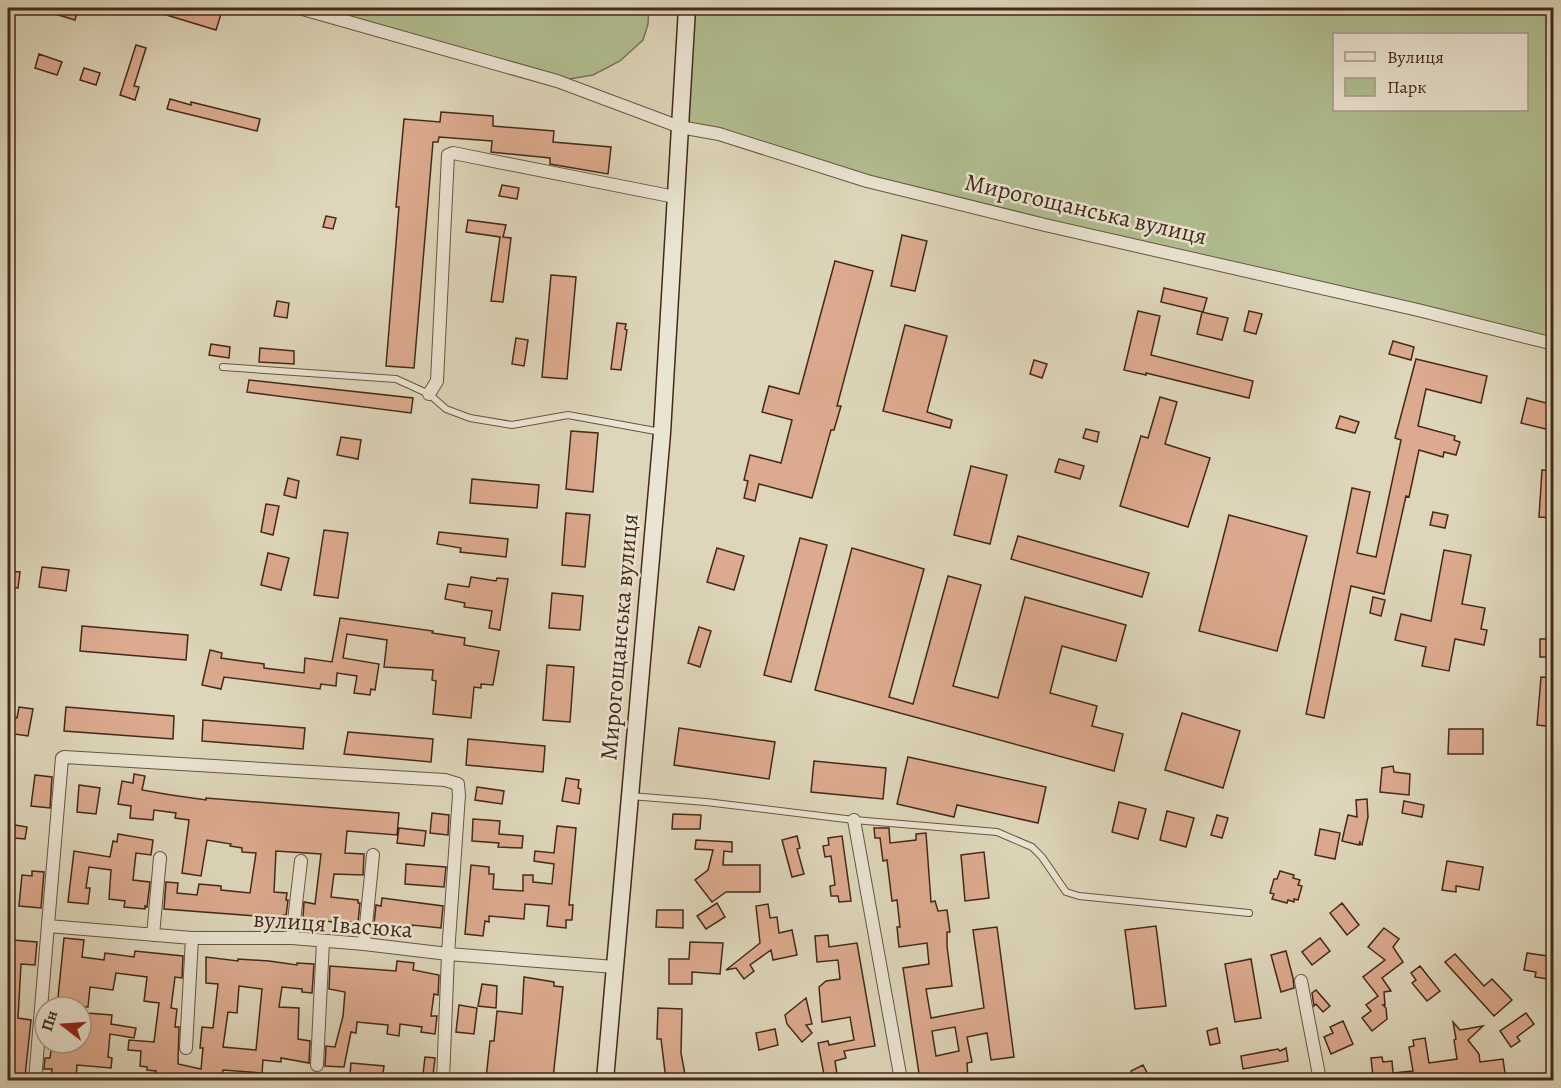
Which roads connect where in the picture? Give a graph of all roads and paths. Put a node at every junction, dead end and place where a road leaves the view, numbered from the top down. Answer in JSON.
{"nodes":[{"id":1,"x":299,"y":8,"type":"edge"},
{"id":2,"x":687,"y":8,"type":"edge"},
{"id":3,"x":680,"y":127,"type":"junction"},
{"id":4,"x":675,"y":197,"type":"junction"},
{"id":5,"x":1554,"y":344,"type":"edge"},
{"id":6,"x":224,"y":367,"type":"dead end"},
{"id":7,"x":429,"y":394,"type":"junction"},
{"id":8,"x":662,"y":433,"type":"junction"},
{"id":9,"x":630,"y":796,"type":"junction"},
{"id":10,"x":854,"y":820,"type":"junction"},
{"id":11,"x":373,"y":855,"type":"dead end"},
{"id":12,"x":160,"y":858,"type":"dead end"},
{"id":13,"x":301,"y":861,"type":"dead end"},
{"id":14,"x":1249,"y":913,"type":"dead end"},
{"id":15,"x":48,"y":926,"type":"junction"},
{"id":16,"x":153,"y":935,"type":"junction"},
{"id":17,"x":192,"y":938,"type":"junction"},
{"id":18,"x":292,"y":938,"type":"junction"},
{"id":19,"x":323,"y":942,"type":"junction"},
{"id":20,"x":364,"y":944,"type":"junction"},
{"id":21,"x":448,"y":954,"type":"junction"},
{"id":22,"x":615,"y":967,"type":"junction"},
{"id":23,"x":1301,"y":981,"type":"dead end"},
{"id":24,"x":186,"y":1048,"type":"dead end"},
{"id":25,"x":317,"y":1065,"type":"dead end"},
{"id":26,"x":35,"y":1080,"type":"edge"},
{"id":27,"x":443,"y":1080,"type":"edge"},
{"id":28,"x":605,"y":1080,"type":"edge"},
{"id":29,"x":901,"y":1080,"type":"edge"},
{"id":30,"x":1320,"y":1080,"type":"edge"}],
"edges":[{"from":1,"to":3,"type":"street"},
{"from":2,"to":3,"type":"main road"},
{"from":3,"to":4,"type":"main road","name":"Мирогощанська вулиця"},
{"from":3,"to":5,"type":"street","name":"Мирогощанська вулиця"},
{"from":4,"to":7,"type":"street"},
{"from":4,"to":8,"type":"main road","name":"Мирогощанська вулиця"},
{"from":6,"to":7,"type":"lane"},
{"from":7,"to":8,"type":"lane"},
{"from":8,"to":9,"type":"main road","name":"Мирогощанська вулиця"},
{"from":9,"to":10,"type":"lane"},
{"from":9,"to":22,"type":"main road","name":"Мирогощанська вулиця"},
{"from":10,"to":14,"type":"lane"},
{"from":10,"to":29,"type":"street"},
{"from":11,"to":20,"type":"street"},
{"from":12,"to":16,"type":"street"},
{"from":13,"to":18,"type":"street"},
{"from":15,"to":16,"type":"street","name":"вулиця Івасюка"},
{"from":15,"to":21,"type":"street"},
{"from":15,"to":26,"type":"street"},
{"from":16,"to":17,"type":"street","name":"вулиця Івасюка"},
{"from":17,"to":18,"type":"street","name":"вулиця Івасюка"},
{"from":17,"to":24,"type":"street"},
{"from":18,"to":19,"type":"street","name":"вулиця Івасюка"},
{"from":19,"to":20,"type":"street","name":"вулиця Івасюка"},
{"from":19,"to":25,"type":"street"},
{"from":20,"to":21,"type":"street","name":"вулиця Івасюка"},
{"from":21,"to":22,"type":"street","name":"вулиця Івасюка"},
{"from":21,"to":27,"type":"street"},
{"from":22,"to":28,"type":"main road","name":"Мирогощанська вулиця"},
{"from":23,"to":30,"type":"street"}]}
